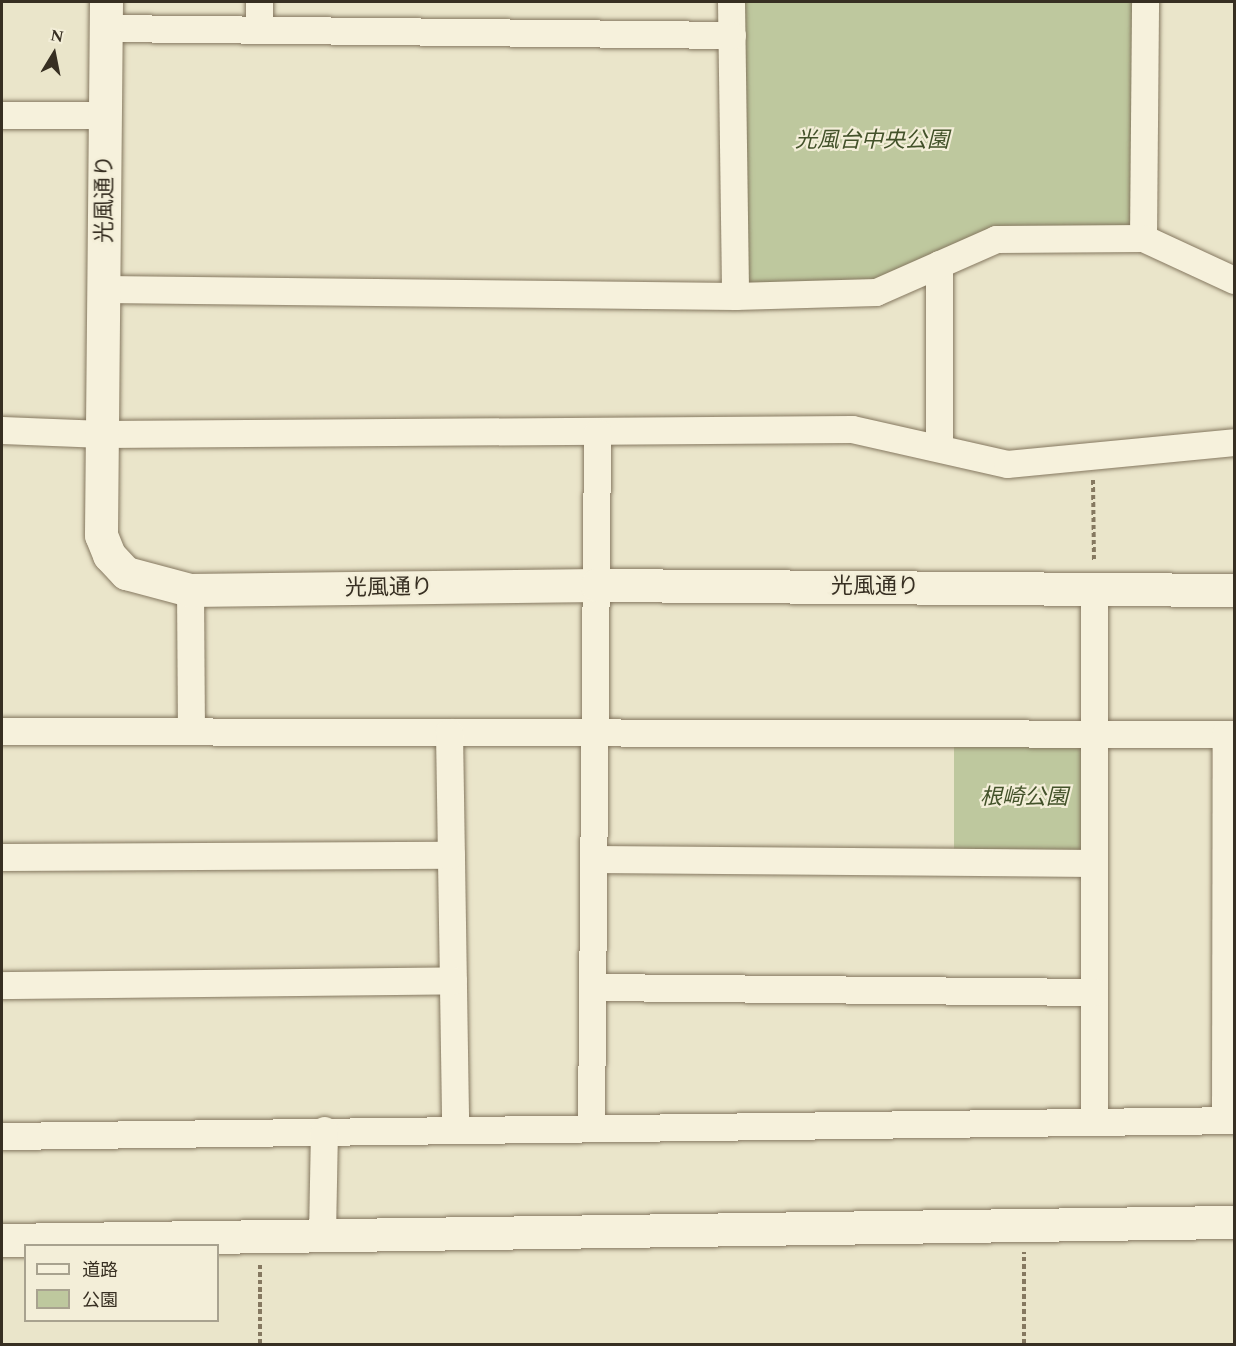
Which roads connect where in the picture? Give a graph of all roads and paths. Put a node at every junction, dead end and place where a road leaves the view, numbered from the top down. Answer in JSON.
{"nodes":[{"id":1,"x":259,"y":2,"type":"edge"},
{"id":2,"x":731,"y":2,"type":"edge"},
{"id":3,"x":1145,"y":2,"type":"edge"},
{"id":4,"x":106,"y":15,"type":"edge"},
{"id":5,"x":259,"y":30,"type":"junction"},
{"id":6,"x":732,"y":35,"type":"junction"},
{"id":7,"x":2,"y":115,"type":"edge"},
{"id":8,"x":105,"y":116,"type":"junction"},
{"id":9,"x":1143,"y":238,"type":"junction"},
{"id":10,"x":939,"y":264,"type":"junction"},
{"id":11,"x":1234,"y":280,"type":"edge"},
{"id":12,"x":104,"y":289,"type":"junction"},
{"id":13,"x":735,"y":296,"type":"junction"},
{"id":14,"x":2,"y":430,"type":"edge"},
{"id":15,"x":597,"y":432,"type":"junction"},
{"id":16,"x":104,"y":434,"type":"junction"},
{"id":17,"x":1234,"y":442,"type":"edge"},
{"id":18,"x":939,"y":445,"type":"junction"},
{"id":19,"x":1092,"y":455,"type":"junction"},
{"id":20,"x":597,"y":585,"type":"junction"},
{"id":21,"x":1094,"y":589,"type":"junction"},
{"id":22,"x":190,"y":590,"type":"junction"},
{"id":23,"x":1234,"y":590,"type":"edge"},
{"id":24,"x":2,"y":731,"type":"edge"},
{"id":25,"x":191,"y":731,"type":"junction"},
{"id":26,"x":449,"y":732,"type":"junction"},
{"id":27,"x":595,"y":732,"type":"junction"},
{"id":28,"x":1094,"y":734,"type":"junction"},
{"id":29,"x":1230,"y":734,"type":"edge"},
{"id":30,"x":451,"y":855,"type":"junction"},
{"id":31,"x":2,"y":857,"type":"edge"},
{"id":32,"x":594,"y":859,"type":"junction"},
{"id":33,"x":1094,"y":863,"type":"junction"},
{"id":34,"x":1230,"y":863,"type":"edge"},
{"id":35,"x":453,"y":980,"type":"junction"},
{"id":36,"x":2,"y":985,"type":"edge"},
{"id":37,"x":592,"y":987,"type":"junction"},
{"id":38,"x":1230,"y":987,"type":"edge"},
{"id":39,"x":1094,"y":992,"type":"junction"},
{"id":40,"x":1094,"y":1118,"type":"junction"},
{"id":41,"x":1230,"y":1120,"type":"edge"},
{"id":42,"x":591,"y":1125,"type":"junction"},
{"id":43,"x":455,"y":1128,"type":"junction"},
{"id":44,"x":324,"y":1130,"type":"junction"},
{"id":45,"x":2,"y":1136,"type":"edge"},
{"id":46,"x":1234,"y":1222,"type":"edge"},
{"id":47,"x":1024,"y":1224,"type":"junction"},
{"id":48,"x":260,"y":1234,"type":"junction"},
{"id":49,"x":322,"y":1234,"type":"junction"},
{"id":50,"x":2,"y":1240,"type":"edge"},
{"id":51,"x":260,"y":1344,"type":"edge"},
{"id":52,"x":1024,"y":1344,"type":"edge"}],
"edges":[{"from":1,"to":5,"type":"street"},
{"from":2,"to":6,"type":"street"},
{"from":3,"to":9,"type":"street"},
{"from":4,"to":5,"type":"street"},
{"from":4,"to":8,"type":"street","name":"光風通り"},
{"from":5,"to":6,"type":"street"},
{"from":6,"to":13,"type":"street"},
{"from":7,"to":8,"type":"street"},
{"from":8,"to":12,"type":"street","name":"光風通り"},
{"from":9,"to":10,"type":"street"},
{"from":9,"to":11,"type":"street"},
{"from":10,"to":13,"type":"street"},
{"from":10,"to":18,"type":"street"},
{"from":12,"to":13,"type":"street"},
{"from":12,"to":16,"type":"street","name":"光風通り"},
{"from":14,"to":16,"type":"street"},
{"from":15,"to":16,"type":"street"},
{"from":15,"to":18,"type":"street"},
{"from":15,"to":20,"type":"street"},
{"from":16,"to":22,"type":"street","name":"光風通り"},
{"from":17,"to":19,"type":"street"},
{"from":18,"to":19,"type":"street"},
{"from":19,"to":21,"type":"path"},
{"from":20,"to":21,"type":"street","name":"光風通り"},
{"from":20,"to":22,"type":"street","name":"光風通り"},
{"from":20,"to":27,"type":"street"},
{"from":21,"to":23,"type":"street","name":"光風通り"},
{"from":21,"to":28,"type":"street"},
{"from":22,"to":25,"type":"street"},
{"from":24,"to":25,"type":"street"},
{"from":25,"to":26,"type":"street"},
{"from":26,"to":27,"type":"street"},
{"from":26,"to":30,"type":"street"},
{"from":27,"to":28,"type":"street"},
{"from":27,"to":32,"type":"street"},
{"from":28,"to":29,"type":"street"},
{"from":28,"to":33,"type":"street"},
{"from":29,"to":34,"type":"street"},
{"from":30,"to":31,"type":"street"},
{"from":30,"to":35,"type":"street"},
{"from":32,"to":33,"type":"street"},
{"from":32,"to":37,"type":"street"},
{"from":33,"to":39,"type":"street"},
{"from":34,"to":38,"type":"street"},
{"from":35,"to":36,"type":"street"},
{"from":35,"to":43,"type":"street"},
{"from":37,"to":39,"type":"street"},
{"from":37,"to":42,"type":"street"},
{"from":38,"to":41,"type":"street"},
{"from":39,"to":40,"type":"street"},
{"from":40,"to":41,"type":"street"},
{"from":40,"to":42,"type":"street"},
{"from":42,"to":43,"type":"street"},
{"from":43,"to":44,"type":"street"},
{"from":44,"to":45,"type":"street"},
{"from":44,"to":49,"type":"street"},
{"from":46,"to":47,"type":"street"},
{"from":47,"to":49,"type":"street"},
{"from":47,"to":52,"type":"path"},
{"from":48,"to":49,"type":"street"},
{"from":48,"to":50,"type":"street"},
{"from":48,"to":51,"type":"path"}]}
